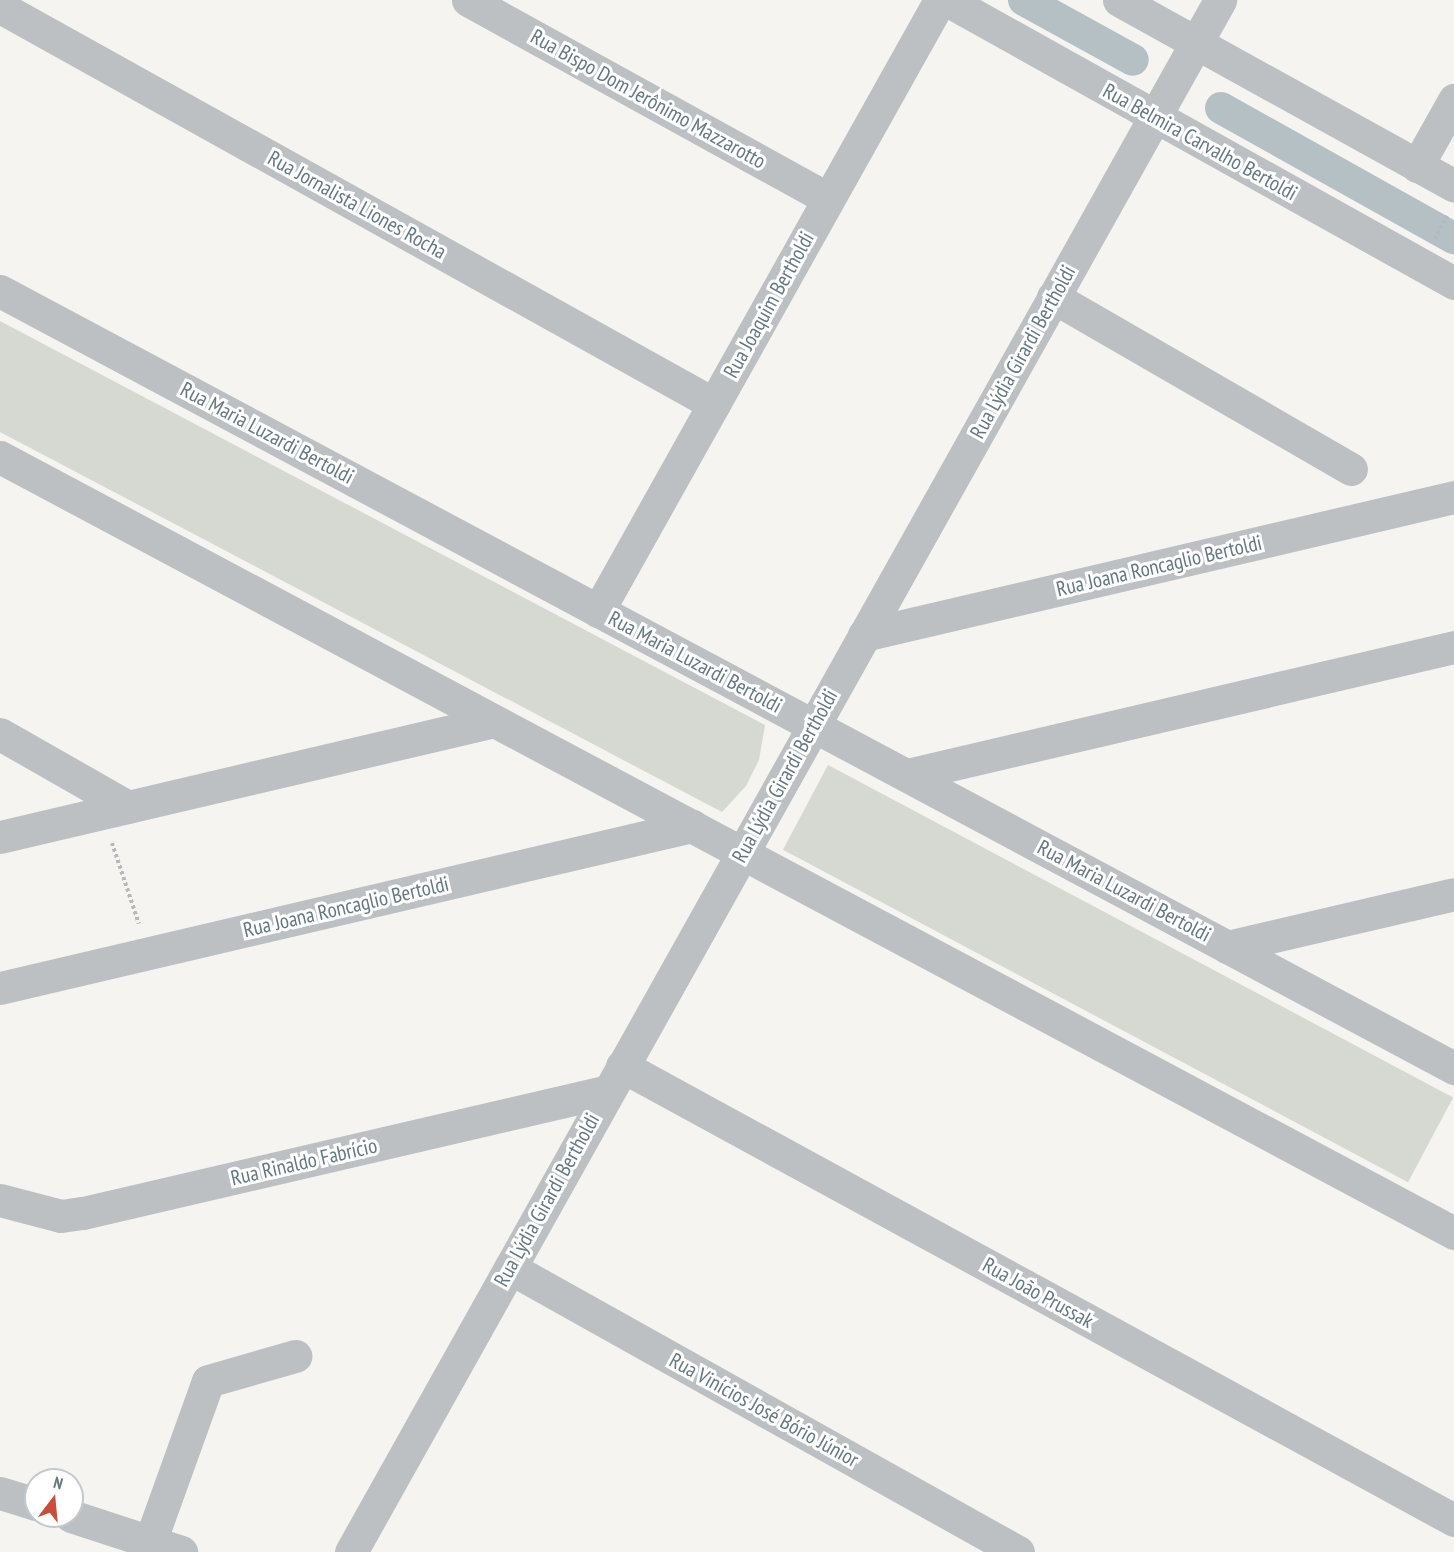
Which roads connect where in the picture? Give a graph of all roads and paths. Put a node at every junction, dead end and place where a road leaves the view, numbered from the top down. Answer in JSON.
{"nodes":[{"id":1,"x":468,"y":0,"type":"edge"},
{"id":2,"x":940,"y":0,"type":"edge"},
{"id":3,"x":946,"y":0,"type":"edge"},
{"id":4,"x":1119,"y":0,"type":"edge"},
{"id":5,"x":1220,"y":0,"type":"edge"},
{"id":6,"x":0,"y":7,"type":"edge"},
{"id":7,"x":1196,"y":43,"type":"junction"},
{"id":8,"x":1454,"y":100,"type":"edge"},
{"id":9,"x":1154,"y":116,"type":"junction"},
{"id":10,"x":1417,"y":166,"type":"junction"},
{"id":11,"x":828,"y":199,"type":"junction"},
{"id":12,"x":1451,"y":199,"type":"edge"},
{"id":13,"x":1421,"y":265,"type":"junction"},
{"id":14,"x":1454,"y":283,"type":"edge"},
{"id":15,"x":0,"y":291,"type":"edge"},
{"id":16,"x":1053,"y":297,"type":"junction"},
{"id":17,"x":714,"y":404,"type":"junction"},
{"id":18,"x":0,"y":457,"type":"edge"},
{"id":19,"x":1350,"y":469,"type":"dead end"},
{"id":20,"x":1454,"y":497,"type":"edge"},
{"id":21,"x":598,"y":611,"type":"junction"},
{"id":22,"x":864,"y":635,"type":"junction"},
{"id":23,"x":1454,"y":647,"type":"edge"},
{"id":24,"x":494,"y":721,"type":"junction"},
{"id":25,"x":813,"y":725,"type":"junction"},
{"id":26,"x":0,"y":734,"type":"edge"},
{"id":27,"x":907,"y":775,"type":"junction"},
{"id":28,"x":115,"y":810,"type":"junction"},
{"id":29,"x":692,"y":826,"type":"junction"},
{"id":30,"x":0,"y":837,"type":"edge"},
{"id":31,"x":742,"y":852,"type":"junction"},
{"id":32,"x":1454,"y":894,"type":"edge"},
{"id":33,"x":1227,"y":947,"type":"junction"},
{"id":34,"x":148,"y":954,"type":"junction"},
{"id":35,"x":0,"y":988,"type":"edge"},
{"id":36,"x":1454,"y":1068,"type":"edge"},
{"id":37,"x":615,"y":1078,"type":"junction"},
{"id":38,"x":0,"y":1200,"type":"edge"},
{"id":39,"x":1454,"y":1233,"type":"edge"},
{"id":40,"x":510,"y":1268,"type":"junction"},
{"id":41,"x":295,"y":1356,"type":"dead end"},
{"id":42,"x":0,"y":1493,"type":"edge"},
{"id":43,"x":24,"y":1500,"type":"edge"},
{"id":44,"x":84,"y":1520,"type":"edge"},
{"id":45,"x":1454,"y":1520,"type":"edge"},
{"id":46,"x":165,"y":1547,"type":"edge"},
{"id":47,"x":351,"y":1552,"type":"edge"},
{"id":48,"x":1018,"y":1552,"type":"edge"}],
"edges":[{"from":1,"to":11,"type":"street","name":"Rua Bispo Dom Jerônimo Mazzarotto"},
{"from":2,"to":11,"type":"street","name":"Rua Joaquim Bertholdi"},
{"from":3,"to":9,"type":"street","name":"Rua Belmira Carvalho Bertoldi"},
{"from":4,"to":7,"type":"street"},
{"from":5,"to":7,"type":"street","name":"Rua Lýdia Girardi Bertholdi"},
{"from":6,"to":17,"type":"street","name":"Rua Jornalista Liones Rocha"},
{"from":7,"to":9,"type":"street","name":"Rua Lýdia Girardi Bertholdi"},
{"from":7,"to":10,"type":"street"},
{"from":8,"to":10,"type":"street"},
{"from":9,"to":13,"type":"street","name":"Rua Belmira Carvalho Bertoldi"},
{"from":9,"to":16,"type":"street","name":"Rua Lýdia Girardi Bertholdi"},
{"from":10,"to":12,"type":"street"},
{"from":11,"to":17,"type":"street","name":"Rua Joaquim Bertholdi"},
{"from":12,"to":13,"type":"path"},
{"from":13,"to":14,"type":"street","name":"Rua Belmira Carvalho Bertoldi"},
{"from":15,"to":21,"type":"street","name":"Rua Maria Luzardi Bertoldi"},
{"from":16,"to":19,"type":"street"},
{"from":16,"to":22,"type":"street","name":"Rua Lýdia Girardi Bertholdi"},
{"from":17,"to":21,"type":"street","name":"Rua Joaquim Bertholdi"},
{"from":18,"to":24,"type":"street"},
{"from":20,"to":22,"type":"street","name":"Rua Joana Roncaglio Bertoldi"},
{"from":21,"to":25,"type":"street","name":"Rua Maria Luzardi Bertoldi"},
{"from":22,"to":25,"type":"street","name":"Rua Lýdia Girardi Bertholdi"},
{"from":23,"to":27,"type":"street"},
{"from":24,"to":28,"type":"street"},
{"from":24,"to":29,"type":"street"},
{"from":25,"to":27,"type":"street","name":"Rua Maria Luzardi Bertoldi"},
{"from":25,"to":31,"type":"street","name":"Rua Lýdia Girardi Bertholdi"},
{"from":26,"to":28,"type":"street"},
{"from":27,"to":33,"type":"street","name":"Rua Maria Luzardi Bertoldi"},
{"from":28,"to":30,"type":"street"},
{"from":28,"to":34,"type":"path"},
{"from":29,"to":31,"type":"street"},
{"from":29,"to":34,"type":"street","name":"Rua Joana Roncaglio Bertoldi"},
{"from":31,"to":37,"type":"street","name":"Rua Lýdia Girardi Bertholdi"},
{"from":31,"to":39,"type":"street"},
{"from":32,"to":33,"type":"street"},
{"from":33,"to":36,"type":"street","name":"Rua Maria Luzardi Bertoldi"},
{"from":34,"to":35,"type":"street","name":"Rua Joana Roncaglio Bertoldi"},
{"from":37,"to":38,"type":"street","name":"Rua Rinaldo Fabrício"},
{"from":37,"to":40,"type":"street","name":"Rua Lýdia Girardi Bertholdi"},
{"from":37,"to":45,"type":"street","name":"Rua João Prussak"},
{"from":40,"to":47,"type":"street","name":"Rua Lýdia Girardi Bertholdi"},
{"from":40,"to":48,"type":"street","name":"Rua Vinícios José Bório Júnior"},
{"from":41,"to":46,"type":"street"},
{"from":42,"to":43,"type":"street"},
{"from":44,"to":46,"type":"street"}]}
